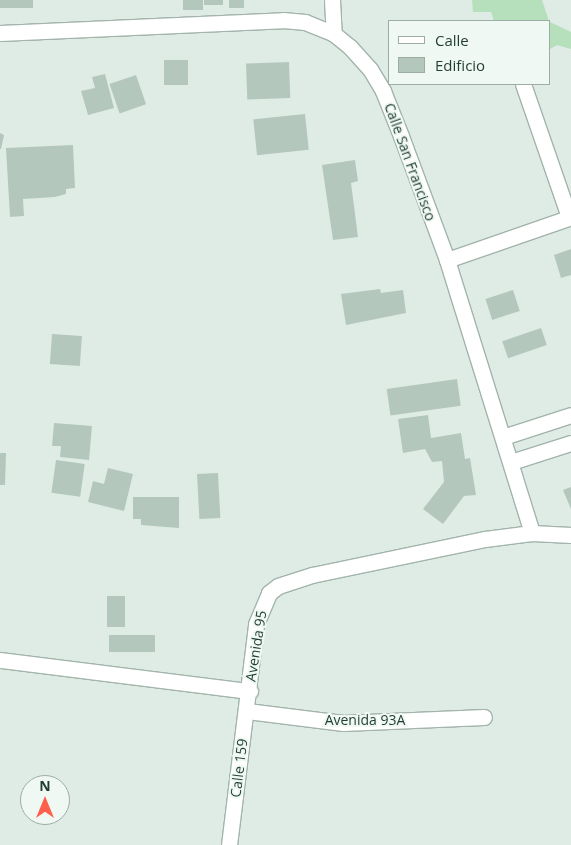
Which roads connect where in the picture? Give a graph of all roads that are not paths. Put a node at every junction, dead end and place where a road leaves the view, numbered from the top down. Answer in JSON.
{"nodes":[{"id":1,"x":332,"y":0,"type":"edge"},
{"id":2,"x":0,"y":34,"type":"edge"},
{"id":3,"x":334,"y":34,"type":"junction"},
{"id":4,"x":523,"y":85,"type":"edge"},
{"id":5,"x":570,"y":217,"type":"edge"},
{"id":6,"x":447,"y":260,"type":"junction"},
{"id":7,"x":571,"y":415,"type":"edge"},
{"id":8,"x":503,"y":437,"type":"junction"},
{"id":9,"x":571,"y":444,"type":"edge"},
{"id":10,"x":510,"y":462,"type":"junction"},
{"id":11,"x":532,"y":533,"type":"junction"},
{"id":12,"x":571,"y":534,"type":"edge"},
{"id":13,"x":0,"y":662,"type":"edge"},
{"id":14,"x":250,"y":691,"type":"junction"},
{"id":15,"x":247,"y":711,"type":"junction"},
{"id":16,"x":484,"y":717,"type":"dead end"},
{"id":17,"x":229,"y":845,"type":"edge"}],
"edges":[{"from":1,"to":3,"type":"street"},
{"from":2,"to":3,"type":"street","name":"Calle San Francisco"},
{"from":3,"to":6,"type":"street","name":"Calle San Francisco"},
{"from":4,"to":5,"type":"street"},
{"from":5,"to":6,"type":"street"},
{"from":6,"to":8,"type":"street","name":"Calle San Francisco"},
{"from":7,"to":8,"type":"street"},
{"from":8,"to":10,"type":"street","name":"Calle San Francisco"},
{"from":9,"to":10,"type":"street"},
{"from":10,"to":11,"type":"street","name":"Calle San Francisco"},
{"from":11,"to":12,"type":"street"},
{"from":11,"to":14,"type":"street","name":"Avenida 95"},
{"from":13,"to":14,"type":"street","name":"Avenida 95"},
{"from":14,"to":15,"type":"street","name":"Calle 159"},
{"from":15,"to":16,"type":"street","name":"Avenida 93A"},
{"from":15,"to":17,"type":"street","name":"Calle 159"}]}
